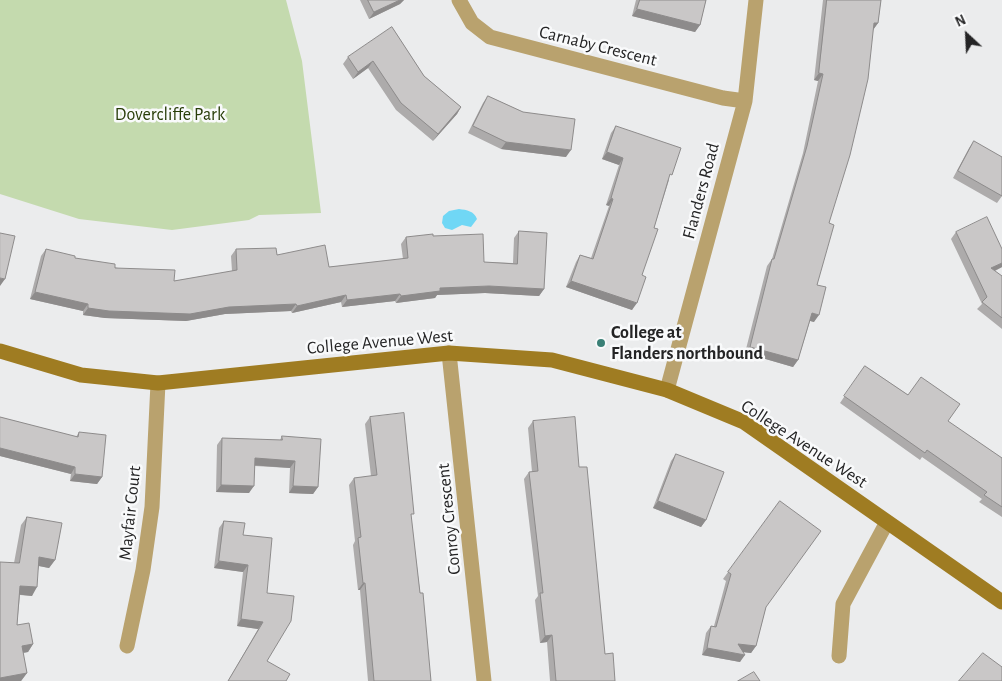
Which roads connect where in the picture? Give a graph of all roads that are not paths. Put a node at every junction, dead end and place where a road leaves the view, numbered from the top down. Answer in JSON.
{"nodes":[{"id":1,"x":459,"y":0,"type":"edge"},
{"id":2,"x":756,"y":0,"type":"edge"},
{"id":3,"x":745,"y":100,"type":"junction"},
{"id":4,"x":0,"y":351,"type":"edge"},
{"id":5,"x":449,"y":353,"type":"junction"},
{"id":6,"x":158,"y":383,"type":"junction"},
{"id":7,"x":668,"y":390,"type":"junction"},
{"id":8,"x":887,"y":522,"type":"junction"},
{"id":9,"x":1002,"y":602,"type":"edge"},
{"id":10,"x":127,"y":646,"type":"dead end"},
{"id":11,"x":839,"y":656,"type":"dead end"},
{"id":12,"x":484,"y":681,"type":"edge"}],
"edges":[{"from":1,"to":3,"type":"street","name":"Carnaby Crescent"},
{"from":2,"to":3,"type":"street","name":"Flanders Road"},
{"from":3,"to":7,"type":"street","name":"Flanders Road"},
{"from":4,"to":6,"type":"street","name":"College Avenue West"},
{"from":5,"to":6,"type":"street","name":"College Avenue West"},
{"from":5,"to":7,"type":"street","name":"College Avenue West"},
{"from":5,"to":12,"type":"street","name":"Conroy Crescent"},
{"from":6,"to":10,"type":"street","name":"Mayfair Court"},
{"from":7,"to":8,"type":"street","name":"College Avenue West"},
{"from":8,"to":9,"type":"street","name":"College Avenue West"},
{"from":8,"to":11,"type":"street"}]}
